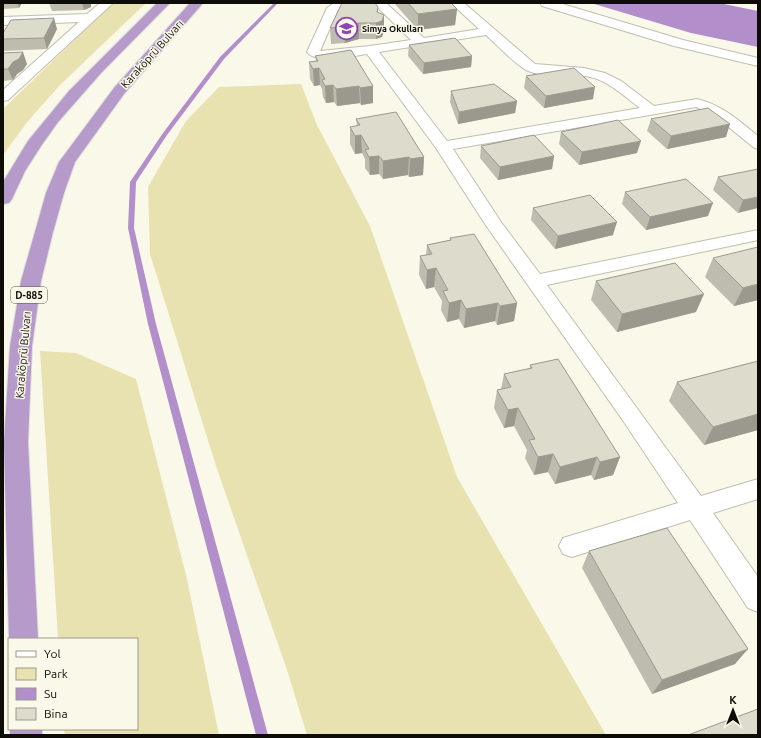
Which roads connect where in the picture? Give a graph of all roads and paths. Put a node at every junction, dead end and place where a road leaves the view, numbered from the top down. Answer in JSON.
{"nodes":[{"id":1,"x":107,"y":3,"type":"edge"},
{"id":2,"x":164,"y":3,"type":"edge"},
{"id":3,"x":197,"y":3,"type":"edge"},
{"id":4,"x":344,"y":3,"type":"edge"},
{"id":5,"x":379,"y":3,"type":"edge"},
{"id":6,"x":457,"y":3,"type":"edge"},
{"id":7,"x":546,"y":3,"type":"edge"},
{"id":8,"x":89,"y":18,"type":"junction"},
{"id":9,"x":3,"y":21,"type":"edge"},
{"id":10,"x":489,"y":31,"type":"junction"},
{"id":11,"x":421,"y":42,"type":"junction"},
{"id":12,"x":370,"y":50,"type":"junction"},
{"id":13,"x":758,"y":62,"type":"edge"},
{"id":14,"x":3,"y":97,"type":"edge"},
{"id":15,"x":652,"y":111,"type":"junction"},
{"id":16,"x":758,"y":144,"type":"edge"},
{"id":17,"x":444,"y":146,"type":"junction"},
{"id":18,"x":3,"y":199,"type":"edge"},
{"id":19,"x":758,"y":235,"type":"edge"},
{"id":20,"x":535,"y":281,"type":"junction"},
{"id":21,"x":758,"y":489,"type":"edge"},
{"id":22,"x":694,"y":508,"type":"junction"},
{"id":23,"x":572,"y":546,"type":"dead end"},
{"id":24,"x":758,"y":599,"type":"edge"},
{"id":25,"x":23,"y":638,"type":"edge"}],
"edges":[{"from":1,"to":8,"type":"street"},
{"from":2,"to":18,"type":"highway"},
{"from":3,"to":25,"type":"highway","name":"Karaköprü Bulvarı","number":"D-885"},
{"from":4,"to":12,"type":"street"},
{"from":5,"to":11,"type":"street"},
{"from":6,"to":10,"type":"street"},
{"from":7,"to":13,"type":"street"},
{"from":8,"to":9,"type":"street"},
{"from":8,"to":14,"type":"street"},
{"from":10,"to":11,"type":"street"},
{"from":10,"to":15,"type":"street"},
{"from":11,"to":12,"type":"street"},
{"from":12,"to":17,"type":"street"},
{"from":15,"to":16,"type":"street"},
{"from":15,"to":17,"type":"street"},
{"from":17,"to":20,"type":"street"},
{"from":19,"to":20,"type":"street"},
{"from":20,"to":22,"type":"street"},
{"from":21,"to":22,"type":"street"},
{"from":22,"to":23,"type":"street"},
{"from":22,"to":24,"type":"street"}]}
